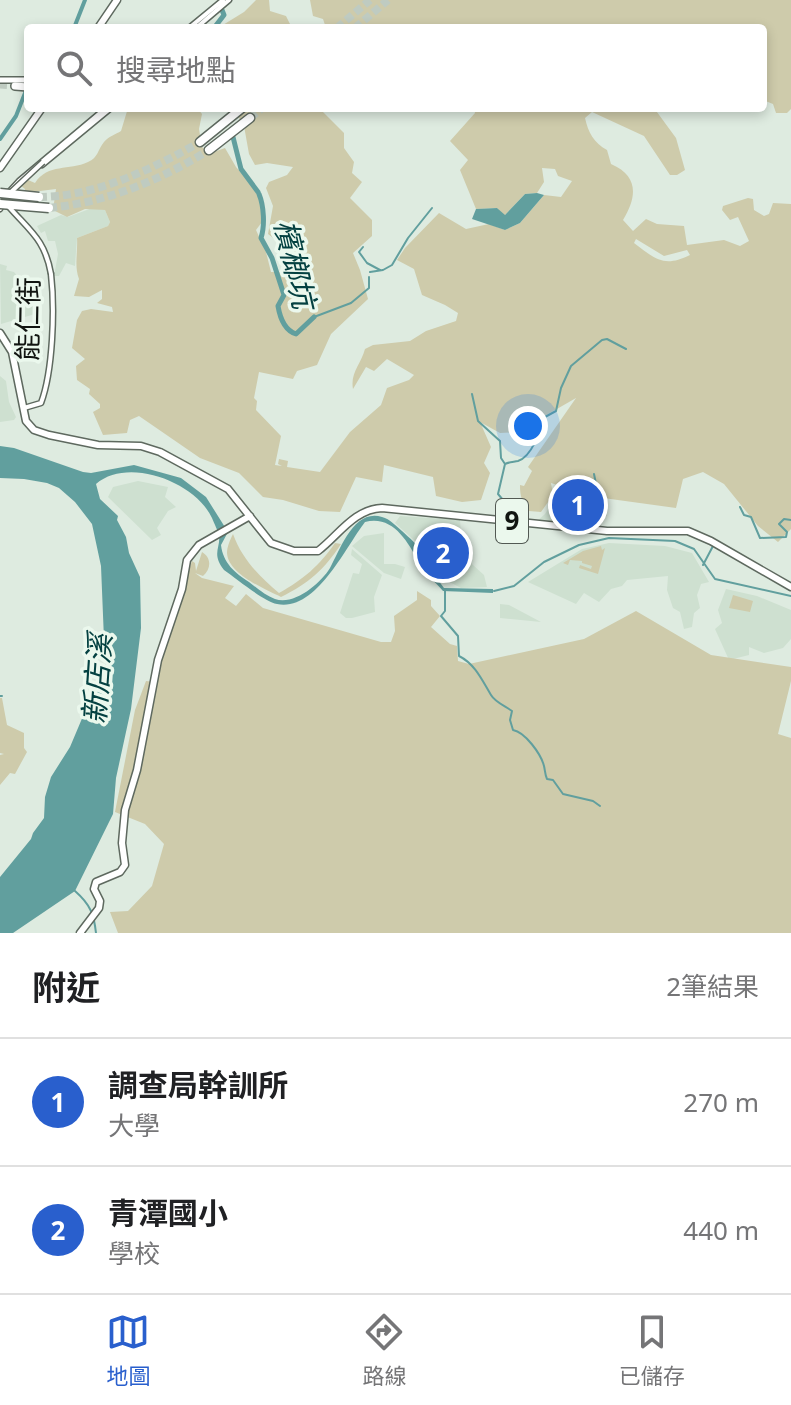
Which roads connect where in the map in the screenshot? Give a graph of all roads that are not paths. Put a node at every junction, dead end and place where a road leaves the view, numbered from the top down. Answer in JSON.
{"nodes":[{"id":1,"x":115,"y":0,"type":"edge"},
{"id":2,"x":223,"y":0,"type":"edge"},
{"id":3,"x":229,"y":0,"type":"edge"},
{"id":4,"x":98,"y":24,"type":"edge"},
{"id":5,"x":194,"y":24,"type":"edge"},
{"id":6,"x":201,"y":24,"type":"edge"},
{"id":7,"x":0,"y":82,"type":"edge"},
{"id":8,"x":24,"y":84,"type":"edge"},
{"id":9,"x":37,"y":112,"type":"edge"},
{"id":10,"x":37,"y":112,"type":"edge"},
{"id":11,"x":103,"y":112,"type":"edge"},
{"id":12,"x":237,"y":112,"type":"edge"},
{"id":13,"x":242,"y":112,"type":"tunnel mouth"},
{"id":14,"x":50,"y":156,"type":"junction"},
{"id":15,"x":0,"y":161,"type":"edge"},
{"id":16,"x":0,"y":168,"type":"edge"},
{"id":17,"x":0,"y":193,"type":"edge"},
{"id":18,"x":0,"y":206,"type":"edge"},
{"id":19,"x":31,"y":207,"type":"junction"},
{"id":20,"x":49,"y":208,"type":"tunnel mouth"},
{"id":21,"x":0,"y":215,"type":"edge"},
{"id":22,"x":0,"y":331,"type":"edge"},
{"id":23,"x":25,"y":408,"type":"junction"},
{"id":24,"x":250,"y":516,"type":"junction"},
{"id":25,"x":791,"y":587,"type":"edge"},
{"id":26,"x":80,"y":933,"type":"edge"}],
"edges":[{"from":1,"to":4,"type":"main road"},
{"from":2,"to":5,"type":"street"},
{"from":3,"to":6,"type":"street"},
{"from":7,"to":8,"type":"main road"},
{"from":9,"to":15,"type":"main road"},
{"from":10,"to":16,"type":"main road"},
{"from":11,"to":14,"type":"street"},
{"from":12,"to":13,"type":"highway"},
{"from":14,"to":18,"type":"street"},
{"from":14,"to":21,"type":"street"},
{"from":14,"to":23,"type":"street","name":"能仁街","bridge":true},
{"from":17,"to":19,"type":"highway","bridge":true},
{"from":18,"to":19,"type":"highway","bridge":true},
{"from":19,"to":20,"type":"highway","bridge":true},
{"from":22,"to":23,"type":"main road"},
{"from":23,"to":24,"type":"main road","number":"9"},
{"from":24,"to":25,"type":"main road","number":"9"},
{"from":24,"to":26,"type":"main road"}]}
